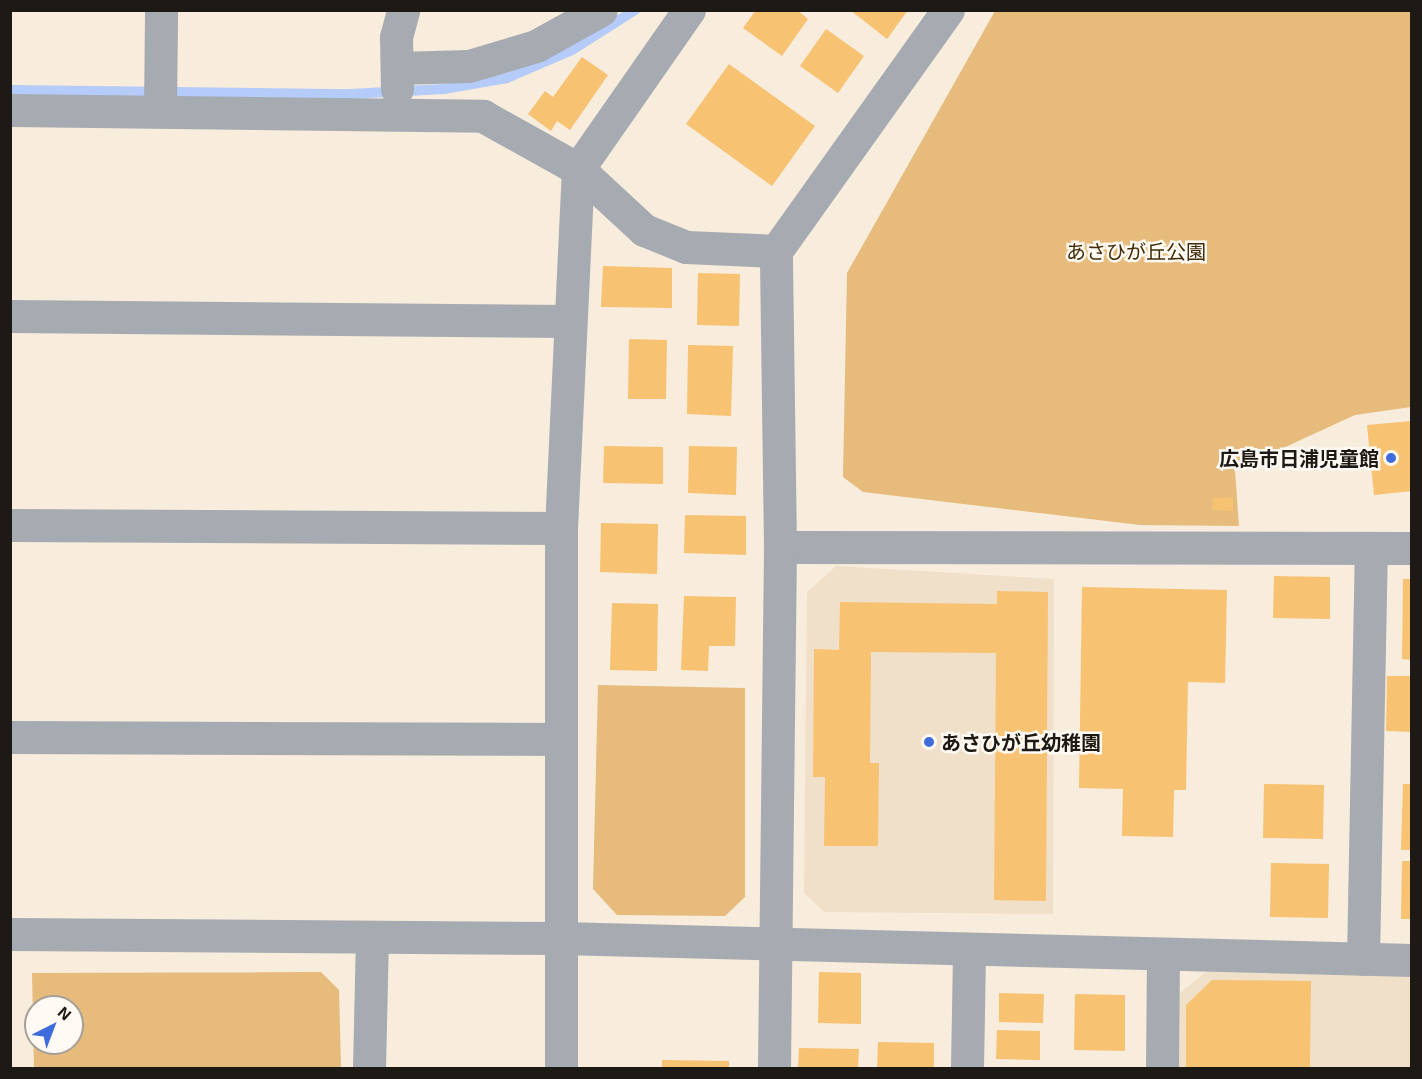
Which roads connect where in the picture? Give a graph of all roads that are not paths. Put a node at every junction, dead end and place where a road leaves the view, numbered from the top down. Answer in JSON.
{"nodes":[{"id":1,"x":161,"y":10,"type":"edge"},
{"id":2,"x":403,"y":10,"type":"edge"},
{"id":3,"x":601,"y":10,"type":"edge"},
{"id":4,"x":689,"y":10,"type":"edge"},
{"id":5,"x":948,"y":10,"type":"edge"},
{"id":6,"x":397,"y":68,"type":"junction"},
{"id":7,"x":10,"y":110,"type":"edge"},
{"id":8,"x":160,"y":111,"type":"junction"},
{"id":9,"x":398,"y":111,"type":"junction"},
{"id":10,"x":578,"y":169,"type":"junction"},
{"id":11,"x":776,"y":251,"type":"junction"},
{"id":12,"x":10,"y":316,"type":"edge"},
{"id":13,"x":569,"y":321,"type":"junction"},
{"id":14,"x":10,"y":525,"type":"edge"},
{"id":15,"x":561,"y":528,"type":"junction"},
{"id":16,"x":780,"y":547,"type":"junction"},
{"id":17,"x":1371,"y":548,"type":"junction"},
{"id":18,"x":1412,"y":548,"type":"edge"},
{"id":19,"x":10,"y":737,"type":"edge"},
{"id":20,"x":561,"y":739,"type":"junction"},
{"id":21,"x":10,"y":934,"type":"edge"},
{"id":22,"x":561,"y":938,"type":"junction"},
{"id":23,"x":372,"y":940,"type":"junction"},
{"id":24,"x":775,"y":945,"type":"junction"},
{"id":25,"x":969,"y":951,"type":"junction"},
{"id":26,"x":1163,"y":957,"type":"junction"},
{"id":27,"x":1363,"y":959,"type":"junction"},
{"id":28,"x":1412,"y":960,"type":"edge"},
{"id":29,"x":369,"y":1068,"type":"edge"},
{"id":30,"x":561,"y":1068,"type":"edge"},
{"id":31,"x":774,"y":1068,"type":"edge"},
{"id":32,"x":967,"y":1068,"type":"edge"},
{"id":33,"x":1162,"y":1068,"type":"edge"}],
"edges":[{"from":1,"to":8,"type":"street"},
{"from":2,"to":6,"type":"street"},
{"from":3,"to":6,"type":"street"},
{"from":4,"to":10,"type":"street"},
{"from":5,"to":11,"type":"street"},
{"from":6,"to":9,"type":"street"},
{"from":7,"to":8,"type":"street"},
{"from":8,"to":9,"type":"street"},
{"from":9,"to":10,"type":"street"},
{"from":10,"to":11,"type":"street"},
{"from":10,"to":13,"type":"street"},
{"from":11,"to":16,"type":"street"},
{"from":12,"to":13,"type":"street"},
{"from":13,"to":15,"type":"street"},
{"from":14,"to":15,"type":"street"},
{"from":15,"to":20,"type":"street"},
{"from":16,"to":17,"type":"street"},
{"from":16,"to":24,"type":"street"},
{"from":17,"to":18,"type":"street"},
{"from":17,"to":27,"type":"street"},
{"from":19,"to":20,"type":"street"},
{"from":20,"to":22,"type":"street"},
{"from":21,"to":23,"type":"street"},
{"from":22,"to":23,"type":"street"},
{"from":22,"to":24,"type":"street"},
{"from":22,"to":30,"type":"street"},
{"from":23,"to":29,"type":"street"},
{"from":24,"to":25,"type":"street"},
{"from":24,"to":31,"type":"street"},
{"from":25,"to":26,"type":"street"},
{"from":25,"to":32,"type":"street"},
{"from":26,"to":27,"type":"street"},
{"from":26,"to":33,"type":"street"},
{"from":27,"to":28,"type":"street"}]}
